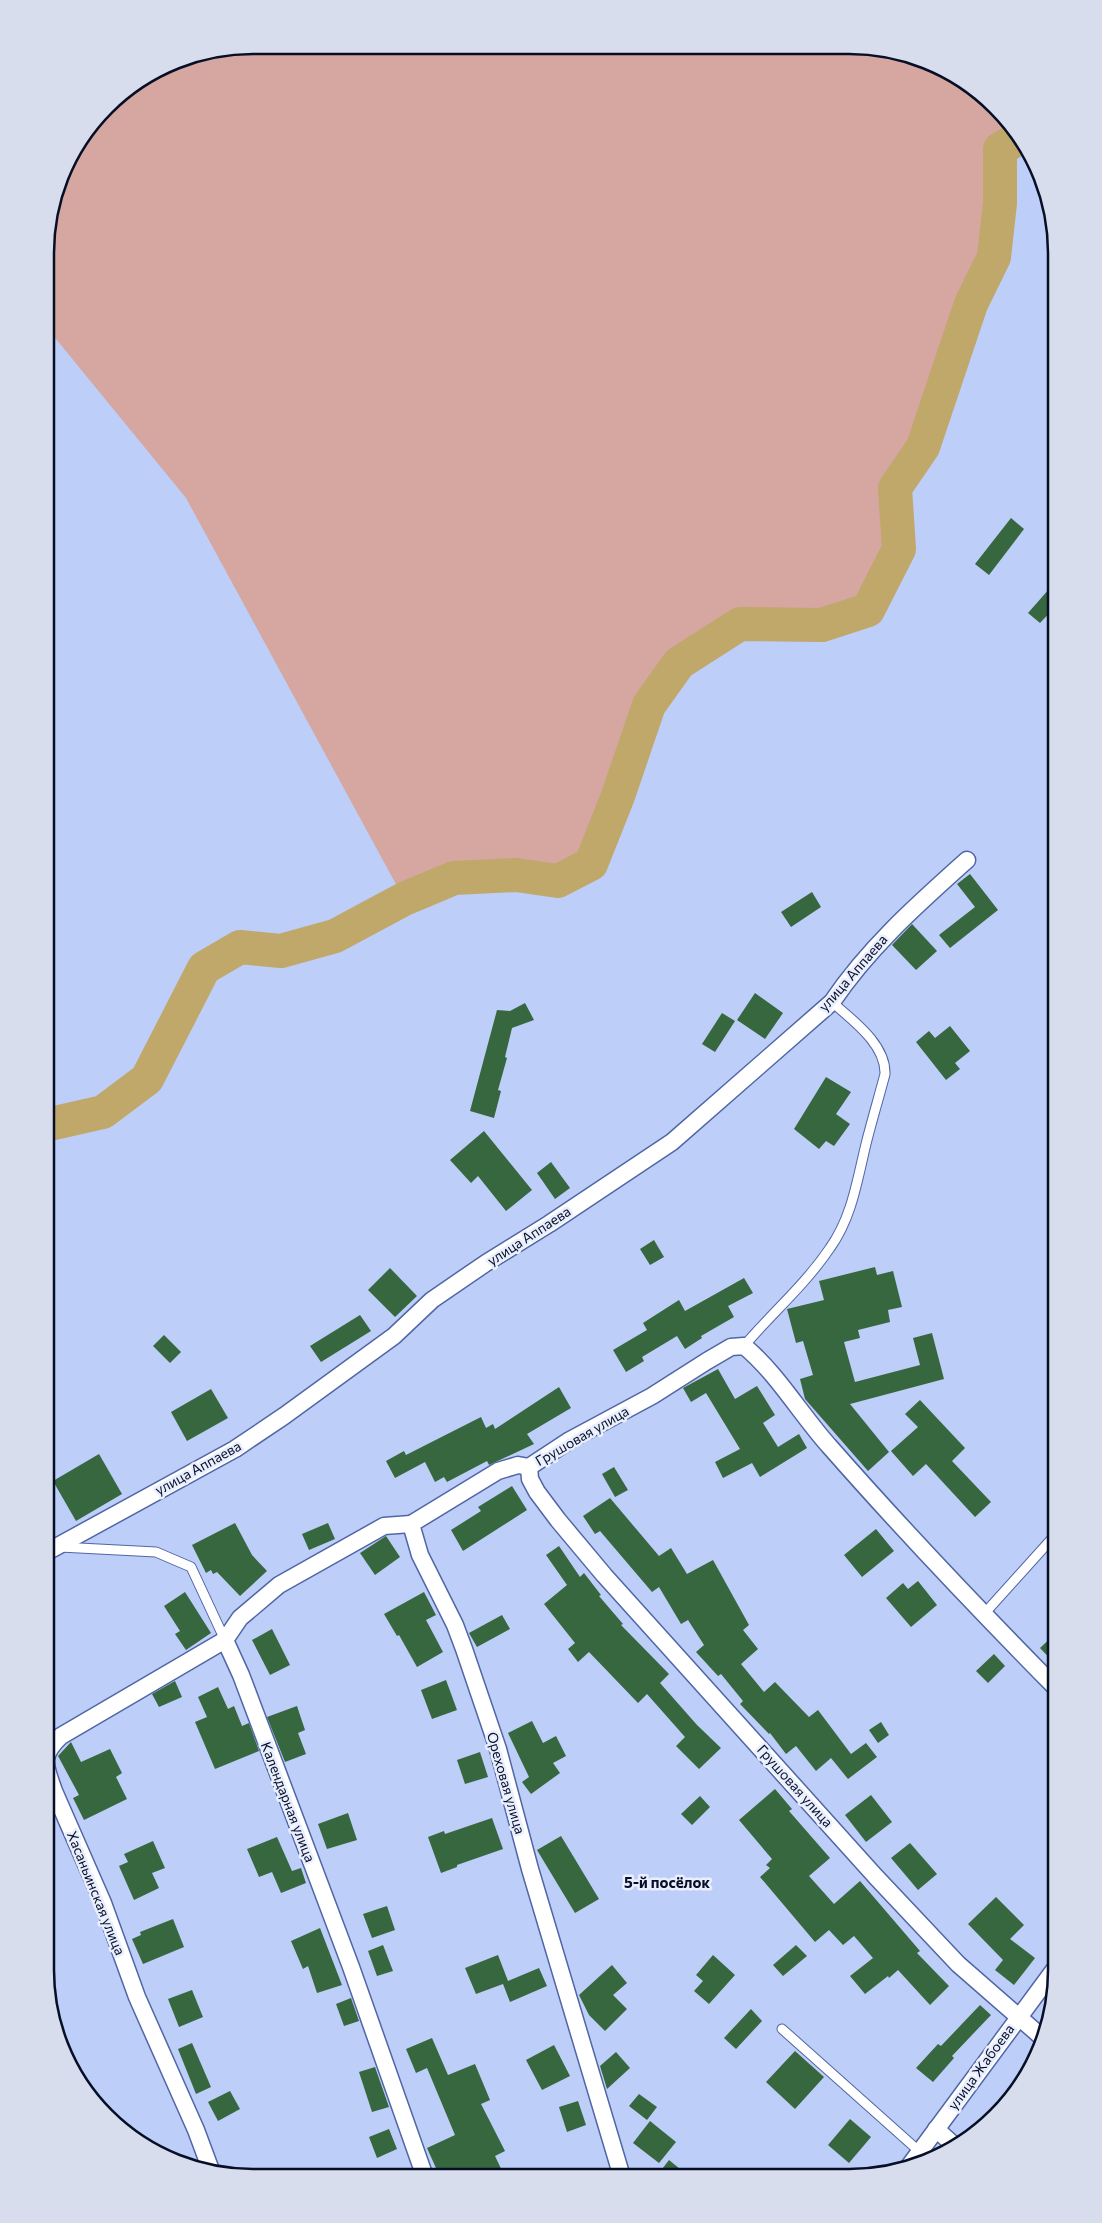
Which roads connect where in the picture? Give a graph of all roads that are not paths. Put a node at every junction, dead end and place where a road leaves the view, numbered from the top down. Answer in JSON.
{"nodes":[{"id":1,"x":967,"y":860,"type":"dead end"},
{"id":2,"x":832,"y":1002,"type":"junction"},
{"id":3,"x":744,"y":1346,"type":"junction"},
{"id":4,"x":529,"y":1467,"type":"junction"},
{"id":5,"x":411,"y":1524,"type":"junction"},
{"id":6,"x":1048,"y":1543,"type":"edge"},
{"id":7,"x":54,"y":1548,"type":"edge"},
{"id":8,"x":54,"y":1550,"type":"edge"},
{"id":9,"x":984,"y":1614,"type":"junction"},
{"id":10,"x":225,"y":1640,"type":"junction"},
{"id":11,"x":1048,"y":1679,"type":"edge"},
{"id":12,"x":54,"y":1744,"type":"edge"},
{"id":13,"x":54,"y":1791,"type":"edge"},
{"id":14,"x":1048,"y":1977,"type":"edge"},
{"id":15,"x":1018,"y":2018,"type":"junction"},
{"id":16,"x":782,"y":2029,"type":"dead end"},
{"id":17,"x":1038,"y":2034,"type":"edge"},
{"id":18,"x":936,"y":2129,"type":"junction"},
{"id":19,"x":950,"y":2142,"type":"edge"},
{"id":20,"x":920,"y":2152,"type":"junction"},
{"id":21,"x":915,"y":2158,"type":"edge"},
{"id":22,"x":209,"y":2164,"type":"edge"},
{"id":23,"x":422,"y":2169,"type":"edge"},
{"id":24,"x":620,"y":2169,"type":"edge"}],
"edges":[{"from":1,"to":2,"type":"street","name":"улица Аппаева"},
{"from":2,"to":3,"type":"lane"},
{"from":2,"to":7,"type":"street","name":"улица Аппаева"},
{"from":3,"to":4,"type":"street","name":"Грушовая улица"},
{"from":3,"to":9,"type":"street"},
{"from":4,"to":5,"type":"street"},
{"from":4,"to":15,"type":"street","name":"Грушовая улица"},
{"from":5,"to":10,"type":"street"},
{"from":5,"to":24,"type":"street","name":"Ореховая улица"},
{"from":6,"to":9,"type":"lane"},
{"from":8,"to":10,"type":"lane"},
{"from":9,"to":11,"type":"street"},
{"from":10,"to":12,"type":"street","name":"Хасаньинская улица"},
{"from":10,"to":23,"type":"street","name":"Календарная улица"},
{"from":13,"to":22,"type":"street","name":"Хасаньинская улица"},
{"from":14,"to":15,"type":"street","name":"улица Жабоева"},
{"from":15,"to":17,"type":"street","name":"Грушовая улица"},
{"from":15,"to":18,"type":"street","name":"улица Жабоева"},
{"from":16,"to":20,"type":"lane"},
{"from":18,"to":19,"type":"street"},
{"from":18,"to":20,"type":"street","name":"улица Жабоева"},
{"from":20,"to":21,"type":"street","name":"улица Жабоева"}]}
